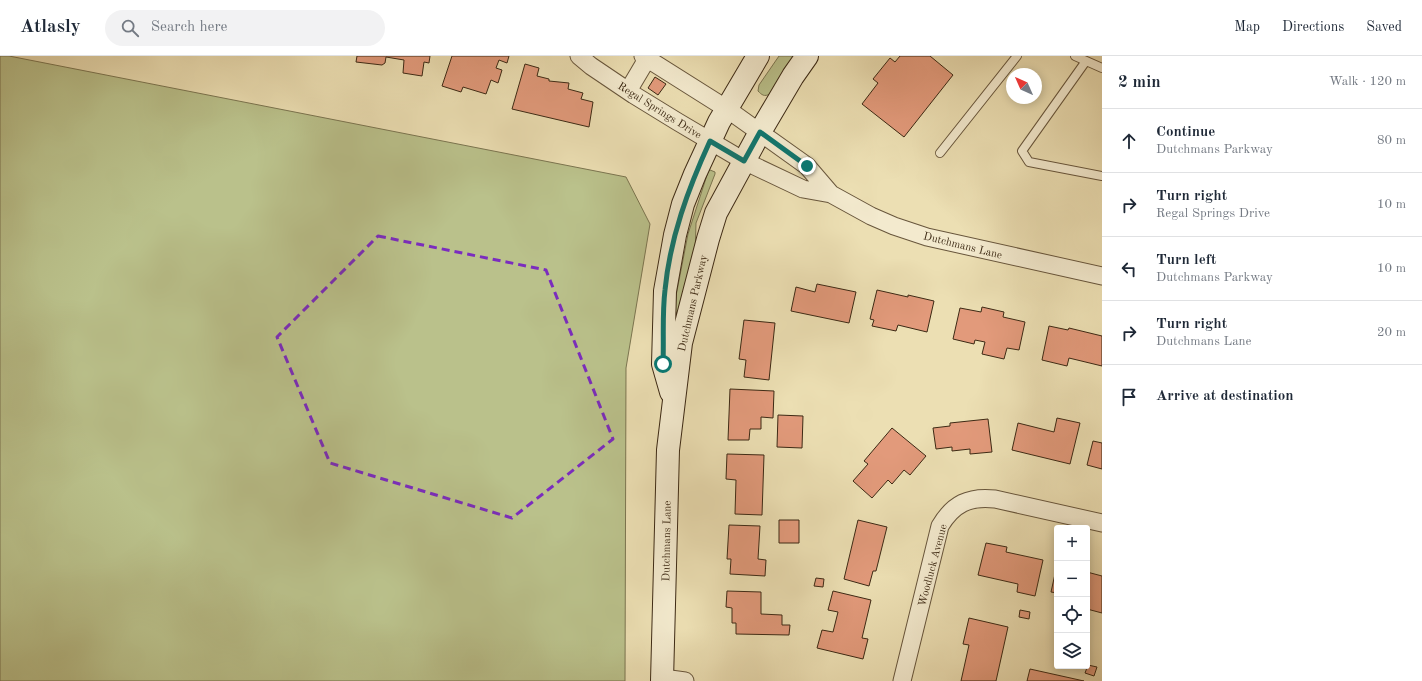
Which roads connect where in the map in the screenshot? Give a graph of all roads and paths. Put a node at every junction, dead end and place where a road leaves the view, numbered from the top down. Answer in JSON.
{"nodes":[{"id":1,"x":579,"y":56,"type":"edge"},
{"id":2,"x":758,"y":56,"type":"edge"},
{"id":3,"x":807,"y":56,"type":"edge"},
{"id":4,"x":1017,"y":56,"type":"edge"},
{"id":5,"x":1075,"y":56,"type":"edge"},
{"id":6,"x":645,"y":57,"type":"edge"},
{"id":7,"x":1086,"y":61,"type":"junction"},
{"id":8,"x":1102,"y":68,"type":"edge"},
{"id":9,"x":628,"y":91,"type":"junction"},
{"id":10,"x":727,"y":109,"type":"junction"},
{"id":11,"x":760,"y":132,"type":"junction"},
{"id":12,"x":710,"y":141,"type":"junction"},
{"id":13,"x":940,"y":153,"type":"dead end"},
{"id":14,"x":744,"y":161,"type":"junction"},
{"id":15,"x":1102,"y":176,"type":"edge"},
{"id":16,"x":831,"y":194,"type":"junction"},
{"id":17,"x":1102,"y":276,"type":"edge"},
{"id":18,"x":674,"y":401,"type":"junction"},
{"id":19,"x":1102,"y":523,"type":"edge"},
{"id":20,"x":663,"y":679,"type":"edge"},
{"id":21,"x":685,"y":681,"type":"edge"},
{"id":22,"x":902,"y":681,"type":"edge"}],
"edges":[{"from":1,"to":9,"type":"street","name":"Regal Springs Drive"},
{"from":2,"to":10,"type":"main road","name":"Dutchmans Parkway"},
{"from":3,"to":11,"type":"main road","name":"Dutchmans Parkway"},
{"from":4,"to":13,"type":"lane"},
{"from":5,"to":7,"type":"lane"},
{"from":6,"to":9,"type":"street"},
{"from":6,"to":10,"type":"street"},
{"from":7,"to":8,"type":"lane"},
{"from":7,"to":15,"type":"lane"},
{"from":9,"to":12,"type":"street","name":"Regal Springs Drive"},
{"from":10,"to":11,"type":"street"},
{"from":10,"to":12,"type":"main road","name":"Dutchmans Parkway"},
{"from":11,"to":14,"type":"main road","name":"Dutchmans Parkway"},
{"from":11,"to":16,"type":"street","name":"Dutchmans Lane"},
{"from":12,"to":14,"type":"street","name":"Regal Springs Drive"},
{"from":12,"to":18,"type":"main road","name":"Dutchmans Parkway"},
{"from":14,"to":16,"type":"street","name":"Dutchmans Lane"},
{"from":14,"to":18,"type":"main road","name":"Dutchmans Parkway"},
{"from":16,"to":17,"type":"street","name":"Dutchmans Lane"},
{"from":18,"to":20,"type":"main road","name":"Dutchmans Lane"},
{"from":19,"to":22,"type":"street","name":"Woodluck Avenue"},
{"from":20,"to":21,"type":"street"}]}
